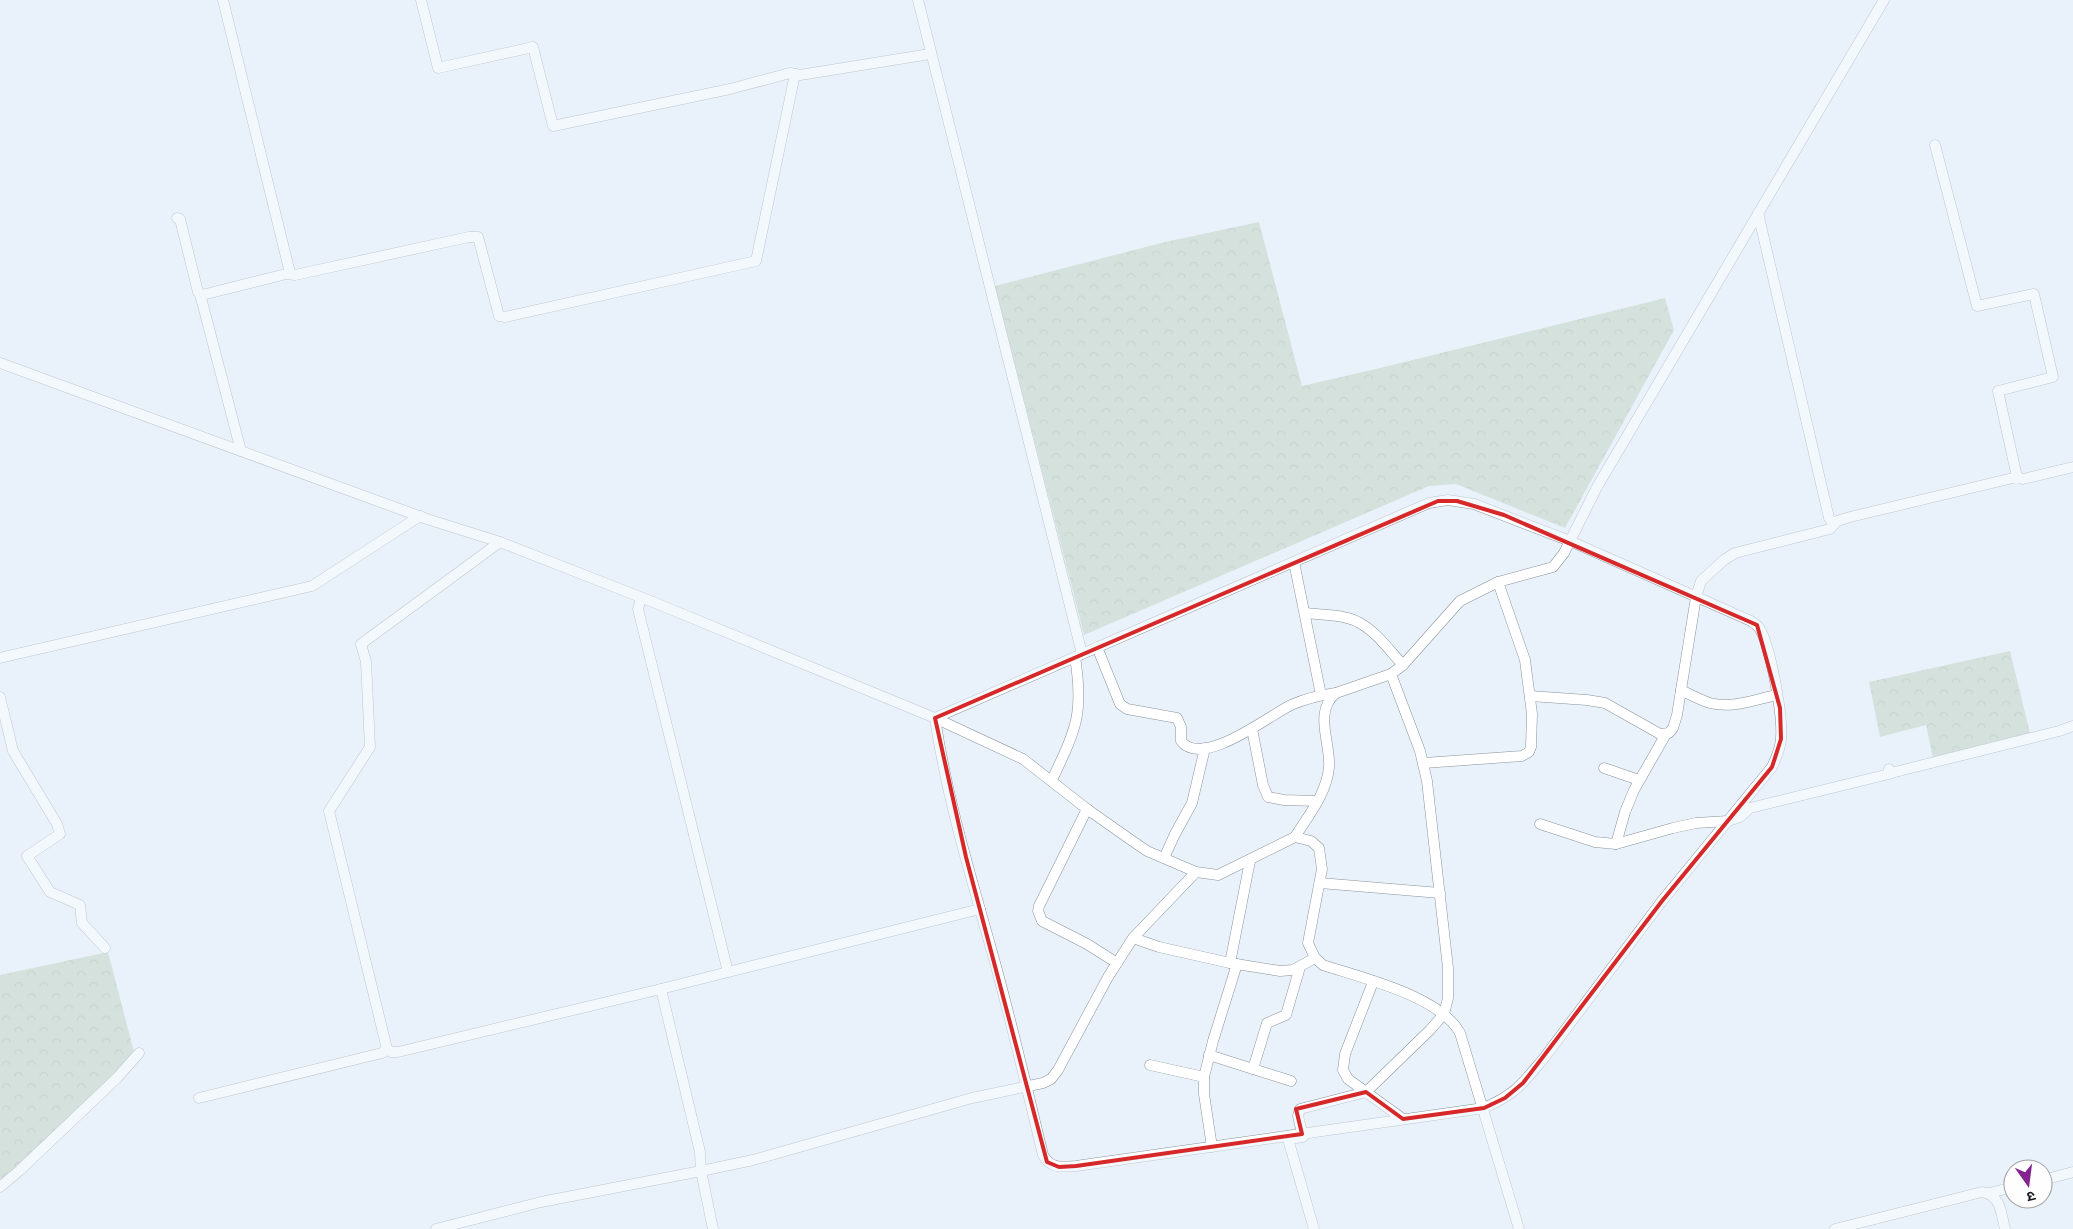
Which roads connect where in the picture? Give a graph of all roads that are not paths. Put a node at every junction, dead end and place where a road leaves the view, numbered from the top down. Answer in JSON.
{"nodes":[{"id":1,"x":223,"y":0,"type":"edge"},
{"id":2,"x":421,"y":0,"type":"edge"},
{"id":3,"x":918,"y":0,"type":"edge"},
{"id":4,"x":1884,"y":0,"type":"edge"},
{"id":5,"x":930,"y":54,"type":"junction"},
{"id":6,"x":795,"y":74,"type":"junction"},
{"id":7,"x":1935,"y":145,"type":"dead end"},
{"id":8,"x":1758,"y":213,"type":"junction"},
{"id":9,"x":177,"y":218,"type":"dead end"},
{"id":10,"x":290,"y":273,"type":"junction"},
{"id":11,"x":200,"y":294,"type":"junction"},
{"id":12,"x":0,"y":363,"type":"edge"},
{"id":13,"x":241,"y":451,"type":"junction"},
{"id":14,"x":2073,"y":467,"type":"edge"},
{"id":15,"x":2017,"y":477,"type":"junction"},
{"id":16,"x":420,"y":516,"type":"junction"},
{"id":17,"x":1833,"y":524,"type":"junction"},
{"id":18,"x":1570,"y":541,"type":"junction"},
{"id":19,"x":500,"y":542,"type":"junction"},
{"id":20,"x":1294,"y":562,"type":"junction"},
{"id":21,"x":1498,"y":582,"type":"junction"},
{"id":22,"x":1696,"y":597,"type":"junction"},
{"id":23,"x":642,"y":598,"type":"junction"},
{"id":24,"x":1305,"y":613,"type":"junction"},
{"id":25,"x":1097,"y":647,"type":"junction"},
{"id":26,"x":1079,"y":655,"type":"junction"},
{"id":27,"x":0,"y":658,"type":"edge"},
{"id":28,"x":1403,"y":665,"type":"junction"},
{"id":29,"x":1391,"y":674,"type":"junction"},
{"id":30,"x":1681,"y":690,"type":"junction"},
{"id":31,"x":1336,"y":693,"type":"junction"},
{"id":32,"x":1321,"y":695,"type":"junction"},
{"id":33,"x":1777,"y":695,"type":"junction"},
{"id":34,"x":1530,"y":696,"type":"junction"},
{"id":35,"x":0,"y":697,"type":"edge"},
{"id":36,"x":935,"y":718,"type":"junction"},
{"id":37,"x":2073,"y":726,"type":"edge"},
{"id":38,"x":1252,"y":730,"type":"junction"},
{"id":39,"x":1666,"y":734,"type":"junction"},
{"id":40,"x":1205,"y":748,"type":"junction"},
{"id":41,"x":1424,"y":763,"type":"junction"},
{"id":42,"x":1604,"y":768,"type":"dead end"},
{"id":43,"x":1052,"y":780,"type":"junction"},
{"id":44,"x":1640,"y":780,"type":"junction"},
{"id":45,"x":1317,"y":801,"type":"junction"},
{"id":46,"x":1087,"y":809,"type":"junction"},
{"id":47,"x":1728,"y":821,"type":"junction"},
{"id":48,"x":1540,"y":824,"type":"dead end"},
{"id":49,"x":1295,"y":837,"type":"junction"},
{"id":50,"x":1616,"y":844,"type":"junction"},
{"id":51,"x":1164,"y":858,"type":"junction"},
{"id":52,"x":1250,"y":860,"type":"junction"},
{"id":53,"x":1196,"y":872,"type":"junction"},
{"id":54,"x":1320,"y":883,"type":"junction"},
{"id":55,"x":1440,"y":893,"type":"junction"},
{"id":56,"x":980,"y":909,"type":"junction"},
{"id":57,"x":1134,"y":938,"type":"junction"},
{"id":58,"x":105,"y":948,"type":"dead end"},
{"id":59,"x":1314,"y":958,"type":"junction"},
{"id":60,"x":1117,"y":963,"type":"junction"},
{"id":61,"x":1234,"y":963,"type":"junction"},
{"id":62,"x":1300,"y":967,"type":"junction"},
{"id":63,"x":728,"y":972,"type":"junction"},
{"id":64,"x":1373,"y":982,"type":"junction"},
{"id":65,"x":661,"y":989,"type":"junction"},
{"id":66,"x":1444,"y":1014,"type":"junction"},
{"id":67,"x":387,"y":1049,"type":"junction"},
{"id":68,"x":139,"y":1053,"type":"dead end"},
{"id":69,"x":1209,"y":1056,"type":"junction"},
{"id":70,"x":1150,"y":1065,"type":"dead end"},
{"id":71,"x":1253,"y":1069,"type":"junction"},
{"id":72,"x":1204,"y":1077,"type":"junction"},
{"id":73,"x":1291,"y":1082,"type":"dead end"},
{"id":74,"x":1027,"y":1086,"type":"junction"},
{"id":75,"x":1366,"y":1092,"type":"junction"},
{"id":76,"x":199,"y":1098,"type":"dead end"},
{"id":77,"x":1484,"y":1108,"type":"junction"},
{"id":78,"x":1403,"y":1119,"type":"junction"},
{"id":79,"x":1302,"y":1134,"type":"junction"},
{"id":80,"x":1212,"y":1147,"type":"junction"},
{"id":81,"x":700,"y":1172,"type":"junction"},
{"id":82,"x":2073,"y":1172,"type":"edge"},
{"id":83,"x":2053,"y":1177,"type":"edge"},
{"id":84,"x":0,"y":1187,"type":"edge"},
{"id":85,"x":2003,"y":1190,"type":"edge"},
{"id":86,"x":1990,"y":1193,"type":"junction"},
{"id":87,"x":436,"y":1229,"type":"edge"},
{"id":88,"x":713,"y":1229,"type":"edge"},
{"id":89,"x":1314,"y":1229,"type":"edge"},
{"id":90,"x":1519,"y":1229,"type":"edge"},
{"id":91,"x":1835,"y":1229,"type":"edge"},
{"id":92,"x":2005,"y":1229,"type":"edge"}],
"edges":[{"from":1,"to":10,"type":"street"},
{"from":2,"to":6,"type":"street"},
{"from":3,"to":5,"type":"street"},
{"from":4,"to":8,"type":"street"},
{"from":5,"to":6,"type":"street"},
{"from":5,"to":26,"type":"street"},
{"from":6,"to":10,"type":"street"},
{"from":7,"to":15,"type":"street"},
{"from":8,"to":17,"type":"street"},
{"from":8,"to":18,"type":"street"},
{"from":9,"to":11,"type":"street"},
{"from":10,"to":11,"type":"street"},
{"from":11,"to":13,"type":"street"},
{"from":12,"to":13,"type":"street"},
{"from":13,"to":16,"type":"street"},
{"from":14,"to":15,"type":"street"},
{"from":15,"to":17,"type":"street"},
{"from":16,"to":19,"type":"street"},
{"from":16,"to":27,"type":"street"},
{"from":17,"to":22,"type":"street"},
{"from":18,"to":20,"type":"street"},
{"from":18,"to":21,"type":"street"},
{"from":18,"to":22,"type":"street"},
{"from":19,"to":23,"type":"street"},
{"from":19,"to":67,"type":"street"},
{"from":20,"to":24,"type":"street"},
{"from":20,"to":25,"type":"street"},
{"from":21,"to":28,"type":"street"},
{"from":21,"to":34,"type":"street"},
{"from":22,"to":30,"type":"street"},
{"from":22,"to":33,"type":"street"},
{"from":23,"to":36,"type":"street"},
{"from":23,"to":63,"type":"street"},
{"from":24,"to":28,"type":"street"},
{"from":24,"to":32,"type":"street"},
{"from":25,"to":26,"type":"street"},
{"from":25,"to":40,"type":"street"},
{"from":26,"to":36,"type":"street"},
{"from":26,"to":43,"type":"street"},
{"from":28,"to":29,"type":"street"},
{"from":29,"to":31,"type":"street"},
{"from":29,"to":41,"type":"street"},
{"from":30,"to":33,"type":"street"},
{"from":30,"to":39,"type":"street"},
{"from":31,"to":32,"type":"street"},
{"from":31,"to":45,"type":"street"},
{"from":32,"to":38,"type":"street"},
{"from":33,"to":47,"type":"street"},
{"from":34,"to":39,"type":"street"},
{"from":34,"to":41,"type":"street"},
{"from":35,"to":58,"type":"street"},
{"from":36,"to":43,"type":"street"},
{"from":36,"to":56,"type":"street"},
{"from":37,"to":47,"type":"street"},
{"from":38,"to":40,"type":"street"},
{"from":38,"to":45,"type":"street"},
{"from":39,"to":44,"type":"street"},
{"from":40,"to":51,"type":"street"},
{"from":41,"to":55,"type":"street"},
{"from":42,"to":44,"type":"street"},
{"from":43,"to":46,"type":"street"},
{"from":44,"to":50,"type":"street"},
{"from":45,"to":49,"type":"street"},
{"from":46,"to":51,"type":"street"},
{"from":46,"to":60,"type":"street"},
{"from":47,"to":50,"type":"street"},
{"from":47,"to":77,"type":"street"},
{"from":48,"to":50,"type":"street"},
{"from":49,"to":52,"type":"street"},
{"from":49,"to":54,"type":"street"},
{"from":51,"to":53,"type":"street"},
{"from":52,"to":53,"type":"street"},
{"from":52,"to":61,"type":"street"},
{"from":53,"to":57,"type":"street"},
{"from":54,"to":55,"type":"street"},
{"from":54,"to":59,"type":"street"},
{"from":55,"to":66,"type":"street"},
{"from":56,"to":63,"type":"street"},
{"from":56,"to":74,"type":"street"},
{"from":57,"to":60,"type":"street"},
{"from":57,"to":61,"type":"street"},
{"from":59,"to":62,"type":"street"},
{"from":59,"to":64,"type":"street"},
{"from":60,"to":74,"type":"street"},
{"from":61,"to":62,"type":"street"},
{"from":61,"to":69,"type":"street"},
{"from":62,"to":71,"type":"street"},
{"from":63,"to":65,"type":"street"},
{"from":64,"to":66,"type":"street"},
{"from":64,"to":75,"type":"street"},
{"from":65,"to":67,"type":"street"},
{"from":65,"to":81,"type":"street"},
{"from":66,"to":75,"type":"street"},
{"from":66,"to":77,"type":"street"},
{"from":67,"to":76,"type":"street"},
{"from":68,"to":84,"type":"street"},
{"from":69,"to":71,"type":"street"},
{"from":69,"to":72,"type":"street"},
{"from":70,"to":72,"type":"street"},
{"from":71,"to":73,"type":"street"},
{"from":72,"to":80,"type":"street"},
{"from":74,"to":80,"type":"street"},
{"from":74,"to":81,"type":"street"},
{"from":75,"to":78,"type":"street"},
{"from":75,"to":79,"type":"street"},
{"from":77,"to":78,"type":"street"},
{"from":77,"to":90,"type":"street"},
{"from":78,"to":79,"type":"street"},
{"from":79,"to":80,"type":"street"},
{"from":79,"to":89,"type":"street"},
{"from":81,"to":87,"type":"street"},
{"from":81,"to":88,"type":"street"},
{"from":82,"to":83,"type":"street"},
{"from":85,"to":86,"type":"street"},
{"from":86,"to":91,"type":"street"},
{"from":86,"to":92,"type":"street"}]}
